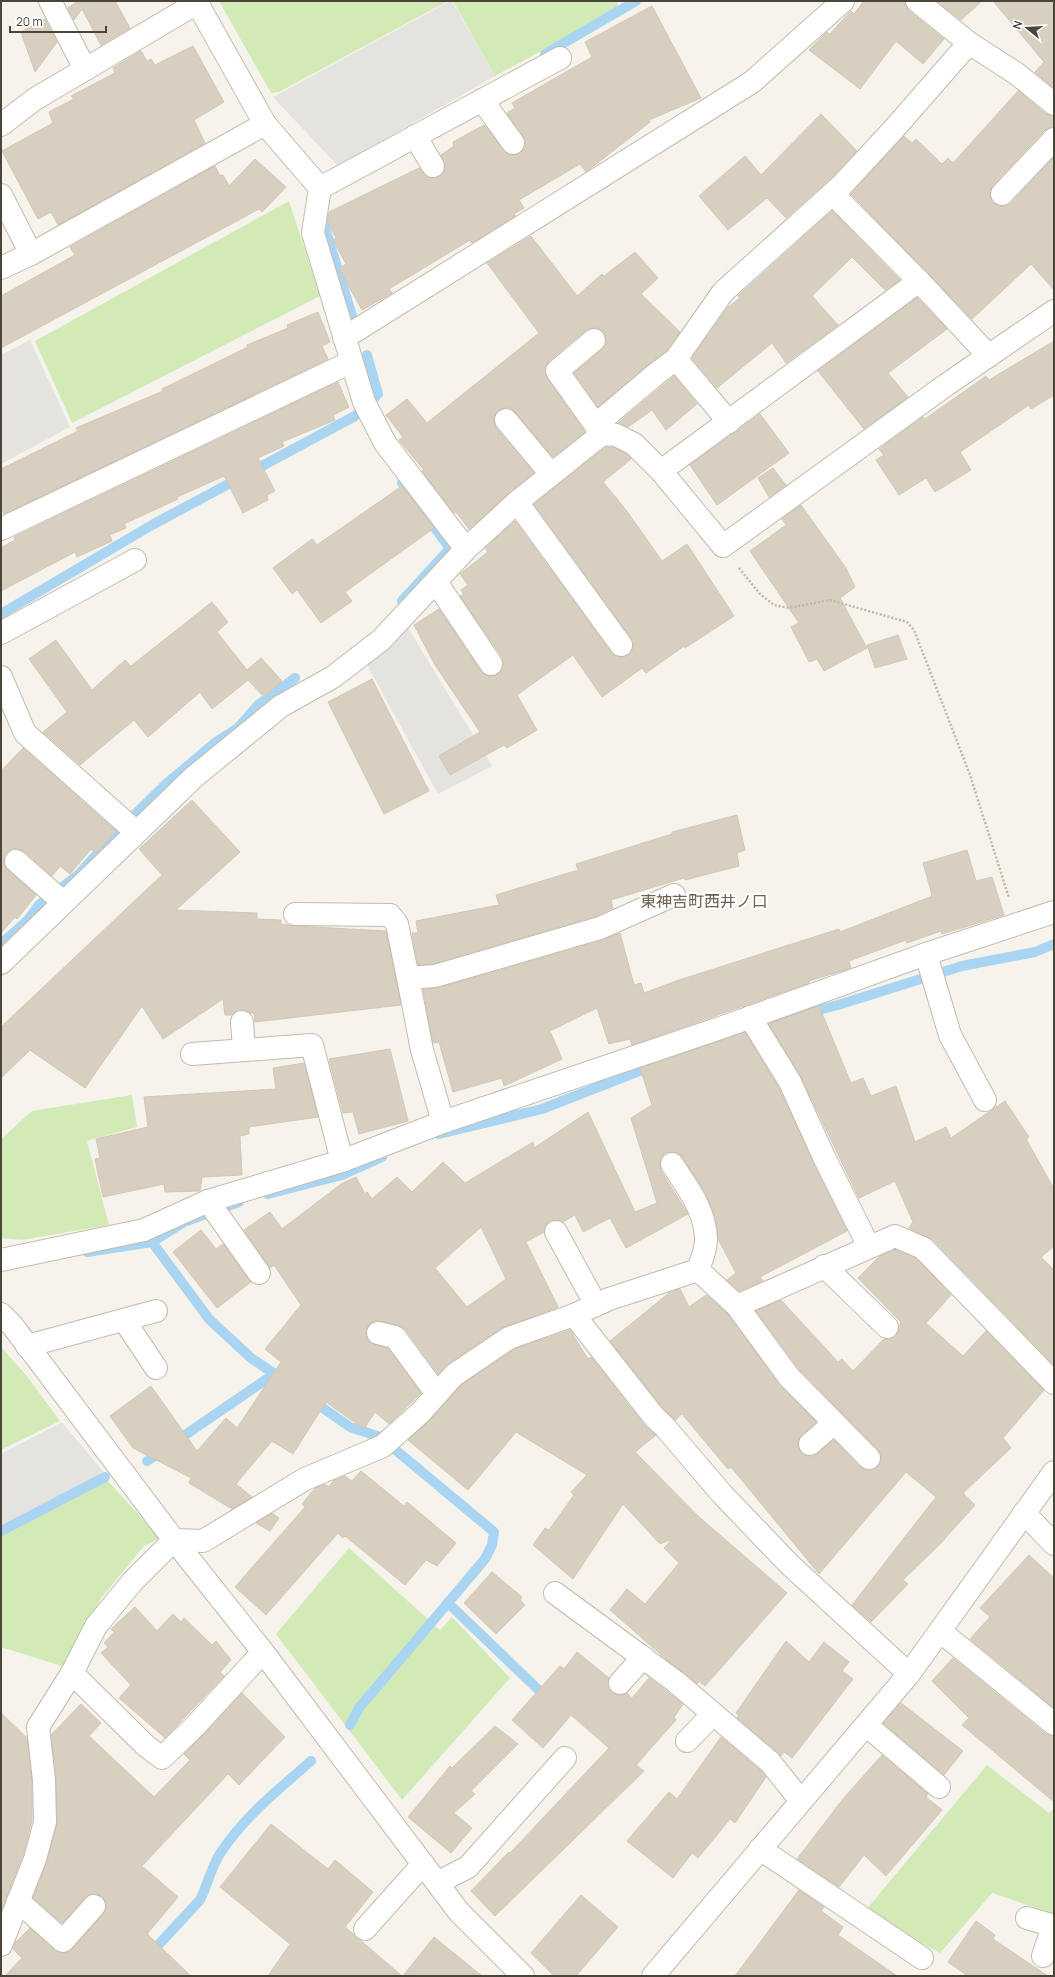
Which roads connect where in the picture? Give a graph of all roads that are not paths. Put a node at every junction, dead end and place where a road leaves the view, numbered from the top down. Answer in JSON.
{"nodes":[{"id":1,"x":50,"y":1,"type":"edge"},
{"id":2,"x":843,"y":1,"type":"edge"},
{"id":3,"x":917,"y":1,"type":"edge"},
{"id":4,"x":196,"y":2,"type":"edge"},
{"id":5,"x":969,"y":43,"type":"junction"},
{"id":6,"x":560,"y":58,"type":"dead end"},
{"id":7,"x":85,"y":69,"type":"junction"},
{"id":8,"x":482,"y":100,"type":"junction"},
{"id":9,"x":1054,"y":104,"type":"edge"},
{"id":10,"x":265,"y":124,"type":"junction"},
{"id":11,"x":1,"y":125,"type":"edge"},
{"id":12,"x":415,"y":136,"type":"junction"},
{"id":13,"x":1054,"y":139,"type":"edge"},
{"id":14,"x":513,"y":143,"type":"dead end"},
{"id":15,"x":432,"y":166,"type":"dead end"},
{"id":16,"x":320,"y":188,"type":"junction"},
{"id":17,"x":833,"y":194,"type":"junction"},
{"id":18,"x":1002,"y":194,"type":"dead end"},
{"id":19,"x":1,"y":195,"type":"edge"},
{"id":20,"x":31,"y":254,"type":"junction"},
{"id":21,"x":1,"y":268,"type":"edge"},
{"id":22,"x":919,"y":281,"type":"junction"},
{"id":23,"x":1054,"y":311,"type":"edge"},
{"id":24,"x":344,"y":338,"type":"junction"},
{"id":25,"x":594,"y":340,"type":"dead end"},
{"id":26,"x":989,"y":356,"type":"junction"},
{"id":27,"x":676,"y":359,"type":"junction"},
{"id":28,"x":351,"y":362,"type":"junction"},
{"id":29,"x":506,"y":420,"type":"dead end"},
{"id":30,"x":729,"y":422,"type":"junction"},
{"id":31,"x":602,"y":434,"type":"junction"},
{"id":32,"x":661,"y":472,"type":"junction"},
{"id":33,"x":551,"y":474,"type":"junction"},
{"id":34,"x":517,"y":502,"type":"junction"},
{"id":35,"x":1,"y":529,"type":"edge"},
{"id":36,"x":466,"y":549,"type":"junction"},
{"id":37,"x":135,"y":560,"type":"dead end"},
{"id":38,"x":436,"y":582,"type":"junction"},
{"id":39,"x":1,"y":633,"type":"edge"},
{"id":40,"x":621,"y":645,"type":"dead end"},
{"id":41,"x":491,"y":664,"type":"dead end"},
{"id":42,"x":1,"y":678,"type":"edge"},
{"id":43,"x":135,"y":831,"type":"junction"},
{"id":44,"x":16,"y":861,"type":"dead end"},
{"id":45,"x":674,"y":895,"type":"dead end"},
{"id":46,"x":63,"y":902,"type":"junction"},
{"id":47,"x":1054,"y":912,"type":"edge"},
{"id":48,"x":295,"y":914,"type":"dead end"},
{"id":49,"x":927,"y":958,"type":"junction"},
{"id":50,"x":1,"y":963,"type":"edge"},
{"id":51,"x":408,"y":978,"type":"junction"},
{"id":52,"x":750,"y":1017,"type":"junction"},
{"id":53,"x":242,"y":1022,"type":"dead end"},
{"id":54,"x":244,"y":1050,"type":"junction"},
{"id":55,"x":192,"y":1054,"type":"dead end"},
{"id":56,"x":985,"y":1100,"type":"dead end"},
{"id":57,"x":443,"y":1122,"type":"junction"},
{"id":58,"x":342,"y":1161,"type":"junction"},
{"id":59,"x":672,"y":1164,"type":"dead end"},
{"id":60,"x":209,"y":1204,"type":"junction"},
{"id":61,"x":556,"y":1232,"type":"dead end"},
{"id":62,"x":869,"y":1247,"type":"junction"},
{"id":63,"x":1,"y":1260,"type":"edge"},
{"id":64,"x":824,"y":1266,"type":"junction"},
{"id":65,"x":698,"y":1270,"type":"junction"},
{"id":66,"x":258,"y":1274,"type":"dead end"},
{"id":67,"x":596,"y":1305,"type":"junction"},
{"id":68,"x":737,"y":1306,"type":"junction"},
{"id":69,"x":156,"y":1311,"type":"dead end"},
{"id":70,"x":1,"y":1314,"type":"edge"},
{"id":71,"x":574,"y":1314,"type":"junction"},
{"id":72,"x":124,"y":1320,"type":"junction"},
{"id":73,"x":887,"y":1327,"type":"dead end"},
{"id":74,"x":378,"y":1333,"type":"dead end"},
{"id":75,"x":27,"y":1346,"type":"junction"},
{"id":76,"x":156,"y":1368,"type":"dead end"},
{"id":77,"x":1054,"y":1383,"type":"edge"},
{"id":78,"x":437,"y":1394,"type":"junction"},
{"id":79,"x":834,"y":1423,"type":"junction"},
{"id":80,"x":810,"y":1444,"type":"dead end"},
{"id":81,"x":869,"y":1458,"type":"dead end"},
{"id":82,"x":1054,"y":1472,"type":"edge"},
{"id":83,"x":1024,"y":1513,"type":"junction"},
{"id":84,"x":174,"y":1540,"type":"junction"},
{"id":85,"x":1054,"y":1544,"type":"edge"},
{"id":86,"x":555,"y":1593,"type":"dead end"},
{"id":87,"x":940,"y":1631,"type":"junction"},
{"id":88,"x":263,"y":1652,"type":"junction"},
{"id":89,"x":643,"y":1657,"type":"junction"},
{"id":90,"x":72,"y":1673,"type":"junction"},
{"id":91,"x":909,"y":1674,"type":"junction"},
{"id":92,"x":620,"y":1683,"type":"dead end"},
{"id":93,"x":713,"y":1714,"type":"junction"},
{"id":94,"x":1054,"y":1724,"type":"edge"},
{"id":95,"x":866,"y":1725,"type":"junction"},
{"id":96,"x":687,"y":1741,"type":"dead end"},
{"id":97,"x":565,"y":1758,"type":"dead end"},
{"id":98,"x":939,"y":1786,"type":"dead end"},
{"id":99,"x":801,"y":1801,"type":"junction"},
{"id":100,"x":760,"y":1849,"type":"junction"},
{"id":101,"x":423,"y":1864,"type":"junction"},
{"id":102,"x":437,"y":1883,"type":"junction"},
{"id":103,"x":18,"y":1901,"type":"junction"},
{"id":104,"x":94,"y":1906,"type":"dead end"},
{"id":105,"x":1027,"y":1918,"type":"dead end"},
{"id":106,"x":1054,"y":1926,"type":"edge"},
{"id":107,"x":365,"y":1929,"type":"dead end"},
{"id":108,"x":1,"y":1945,"type":"edge"},
{"id":109,"x":1043,"y":1956,"type":"dead end"},
{"id":110,"x":922,"y":1958,"type":"dead end"},
{"id":111,"x":523,"y":1976,"type":"edge"},
{"id":112,"x":653,"y":1976,"type":"edge"}],
"edges":[{"from":1,"to":7,"type":"street"},
{"from":2,"to":24,"type":"street"},
{"from":3,"to":5,"type":"street"},
{"from":4,"to":7,"type":"street"},
{"from":4,"to":10,"type":"street"},
{"from":5,"to":9,"type":"street"},
{"from":5,"to":17,"type":"street"},
{"from":6,"to":8,"type":"street"},
{"from":7,"to":11,"type":"street"},
{"from":8,"to":12,"type":"street"},
{"from":8,"to":14,"type":"street"},
{"from":10,"to":16,"type":"street"},
{"from":10,"to":20,"type":"street"},
{"from":12,"to":15,"type":"street"},
{"from":12,"to":16,"type":"street"},
{"from":13,"to":18,"type":"street"},
{"from":16,"to":24,"type":"street"},
{"from":17,"to":22,"type":"street"},
{"from":17,"to":27,"type":"street"},
{"from":19,"to":20,"type":"street"},
{"from":20,"to":21,"type":"street"},
{"from":22,"to":26,"type":"street"},
{"from":22,"to":30,"type":"street"},
{"from":23,"to":26,"type":"street"},
{"from":24,"to":28,"type":"street"},
{"from":25,"to":31,"type":"street"},
{"from":26,"to":32,"type":"street"},
{"from":27,"to":30,"type":"street"},
{"from":27,"to":31,"type":"street"},
{"from":28,"to":35,"type":"street"},
{"from":28,"to":36,"type":"street"},
{"from":29,"to":33,"type":"street"},
{"from":30,"to":32,"type":"street"},
{"from":31,"to":32,"type":"street"},
{"from":31,"to":33,"type":"street"},
{"from":33,"to":34,"type":"street"},
{"from":34,"to":36,"type":"street"},
{"from":34,"to":40,"type":"street"},
{"from":36,"to":38,"type":"street"},
{"from":37,"to":39,"type":"street"},
{"from":38,"to":41,"type":"street"},
{"from":38,"to":43,"type":"street"},
{"from":42,"to":43,"type":"street"},
{"from":43,"to":46,"type":"street"},
{"from":44,"to":46,"type":"street"},
{"from":45,"to":51,"type":"street"},
{"from":46,"to":50,"type":"street"},
{"from":47,"to":49,"type":"street"},
{"from":48,"to":51,"type":"street"},
{"from":49,"to":52,"type":"street"},
{"from":49,"to":56,"type":"street"},
{"from":51,"to":57,"type":"street"},
{"from":52,"to":57,"type":"street"},
{"from":52,"to":62,"type":"street"},
{"from":53,"to":54,"type":"street"},
{"from":54,"to":55,"type":"street"},
{"from":54,"to":58,"type":"street"},
{"from":57,"to":58,"type":"street"},
{"from":58,"to":60,"type":"street"},
{"from":59,"to":65,"type":"street"},
{"from":60,"to":63,"type":"street"},
{"from":60,"to":66,"type":"street"},
{"from":61,"to":67,"type":"street"},
{"from":62,"to":64,"type":"street"},
{"from":62,"to":77,"type":"street"},
{"from":64,"to":68,"type":"street"},
{"from":64,"to":73,"type":"street"},
{"from":65,"to":67,"type":"street"},
{"from":65,"to":68,"type":"street"},
{"from":67,"to":71,"type":"street"},
{"from":68,"to":79,"type":"street"},
{"from":69,"to":72,"type":"street"},
{"from":70,"to":75,"type":"street"},
{"from":71,"to":78,"type":"street"},
{"from":71,"to":91,"type":"street"},
{"from":72,"to":75,"type":"street"},
{"from":72,"to":76,"type":"street"},
{"from":74,"to":78,"type":"street"},
{"from":75,"to":84,"type":"street"},
{"from":78,"to":84,"type":"street"},
{"from":79,"to":80,"type":"street"},
{"from":79,"to":81,"type":"street"},
{"from":82,"to":83,"type":"street"},
{"from":83,"to":85,"type":"street"},
{"from":83,"to":87,"type":"street"},
{"from":84,"to":88,"type":"street"},
{"from":84,"to":90,"type":"street"},
{"from":86,"to":89,"type":"street"},
{"from":87,"to":91,"type":"street"},
{"from":87,"to":94,"type":"street"},
{"from":88,"to":90,"type":"street"},
{"from":88,"to":101,"type":"street"},
{"from":89,"to":92,"type":"street"},
{"from":89,"to":93,"type":"street"},
{"from":90,"to":103,"type":"street"},
{"from":91,"to":95,"type":"street"},
{"from":93,"to":96,"type":"street"},
{"from":93,"to":99,"type":"street"},
{"from":95,"to":98,"type":"street"},
{"from":95,"to":99,"type":"street"},
{"from":97,"to":102,"type":"street"},
{"from":99,"to":100,"type":"street"},
{"from":100,"to":110,"type":"street"},
{"from":100,"to":112,"type":"street"},
{"from":101,"to":102,"type":"street"},
{"from":101,"to":107,"type":"street"},
{"from":102,"to":111,"type":"street"},
{"from":103,"to":104,"type":"street"},
{"from":103,"to":108,"type":"street"},
{"from":105,"to":106,"type":"street"},
{"from":106,"to":109,"type":"street"}]}
